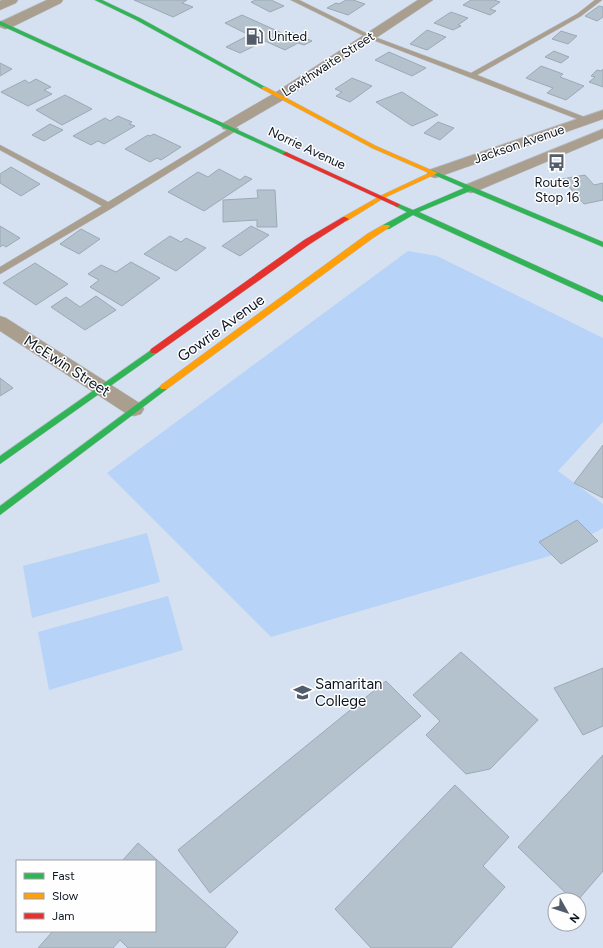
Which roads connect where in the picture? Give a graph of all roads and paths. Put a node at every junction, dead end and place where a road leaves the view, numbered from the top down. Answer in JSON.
{"nodes":[{"id":1,"x":12,"y":0,"type":"edge"},
{"id":2,"x":57,"y":0,"type":"edge"},
{"id":3,"x":98,"y":0,"type":"edge"},
{"id":4,"x":294,"y":0,"type":"edge"},
{"id":5,"x":427,"y":0,"type":"edge"},
{"id":6,"x":599,"y":0,"type":"edge"},
{"id":7,"x":0,"y":6,"type":"edge"},
{"id":8,"x":2,"y":24,"type":"edge"},
{"id":9,"x":370,"y":37,"type":"junction"},
{"id":10,"x":472,"y":75,"type":"junction"},
{"id":11,"x":278,"y":96,"type":"junction"},
{"id":12,"x":603,"y":114,"type":"edge"},
{"id":13,"x":588,"y":120,"type":"junction"},
{"id":14,"x":232,"y":128,"type":"junction"},
{"id":15,"x":603,"y":133,"type":"edge"},
{"id":16,"x":0,"y":147,"type":"edge"},
{"id":17,"x":435,"y":173,"type":"junction"},
{"id":18,"x":471,"y":188,"type":"junction"},
{"id":19,"x":382,"y":197,"type":"junction"},
{"id":20,"x":109,"y":206,"type":"junction"},
{"id":21,"x":414,"y":212,"type":"junction"},
{"id":22,"x":603,"y":245,"type":"edge"},
{"id":23,"x":0,"y":271,"type":"edge"},
{"id":24,"x":603,"y":299,"type":"edge"},
{"id":25,"x":0,"y":322,"type":"edge"},
{"id":26,"x":101,"y":388,"type":"junction"},
{"id":27,"x":134,"y":409,"type":"junction"},
{"id":28,"x":0,"y":460,"type":"edge"},
{"id":29,"x":0,"y":511,"type":"edge"}],
"edges":[{"from":1,"to":7,"type":"street"},
{"from":2,"to":8,"type":"street"},
{"from":3,"to":11,"type":"main road","name":"Norrie Avenue"},
{"from":4,"to":9,"type":"lane"},
{"from":5,"to":9,"type":"street","name":"Lewthwaite Street"},
{"from":6,"to":10,"type":"lane"},
{"from":8,"to":14,"type":"main road","name":"Norrie Avenue"},
{"from":9,"to":10,"type":"lane"},
{"from":9,"to":11,"type":"street","name":"Lewthwaite Street"},
{"from":10,"to":13,"type":"lane"},
{"from":11,"to":14,"type":"street","name":"Lewthwaite Street"},
{"from":11,"to":17,"type":"main road","name":"Norrie Avenue"},
{"from":12,"to":13,"type":"street","name":"Jackson Avenue"},
{"from":13,"to":17,"type":"street","name":"Jackson Avenue"},
{"from":14,"to":19,"type":"main road","name":"Norrie Avenue"},
{"from":14,"to":20,"type":"lane"},
{"from":15,"to":18,"type":"street","name":"Jackson Avenue"},
{"from":16,"to":20,"type":"lane"},
{"from":17,"to":18,"type":"main road","name":"Norrie Avenue"},
{"from":17,"to":19,"type":"main road","name":"Gowrie Avenue"},
{"from":18,"to":21,"type":"main road","name":"Gowrie Avenue"},
{"from":18,"to":22,"type":"main road","name":"Norrie Avenue"},
{"from":19,"to":21,"type":"main road","name":"Norrie Avenue"},
{"from":19,"to":26,"type":"main road","name":"Gowrie Avenue"},
{"from":20,"to":23,"type":"lane"},
{"from":21,"to":24,"type":"main road","name":"Norrie Avenue"},
{"from":21,"to":27,"type":"main road","name":"Gowrie Avenue"},
{"from":25,"to":26,"type":"street","name":"McEwin Street"},
{"from":26,"to":27,"type":"street","name":"McEwin Street"},
{"from":26,"to":28,"type":"main road","name":"Gowrie Avenue"},
{"from":27,"to":29,"type":"main road","name":"Gowrie Avenue"}]}
